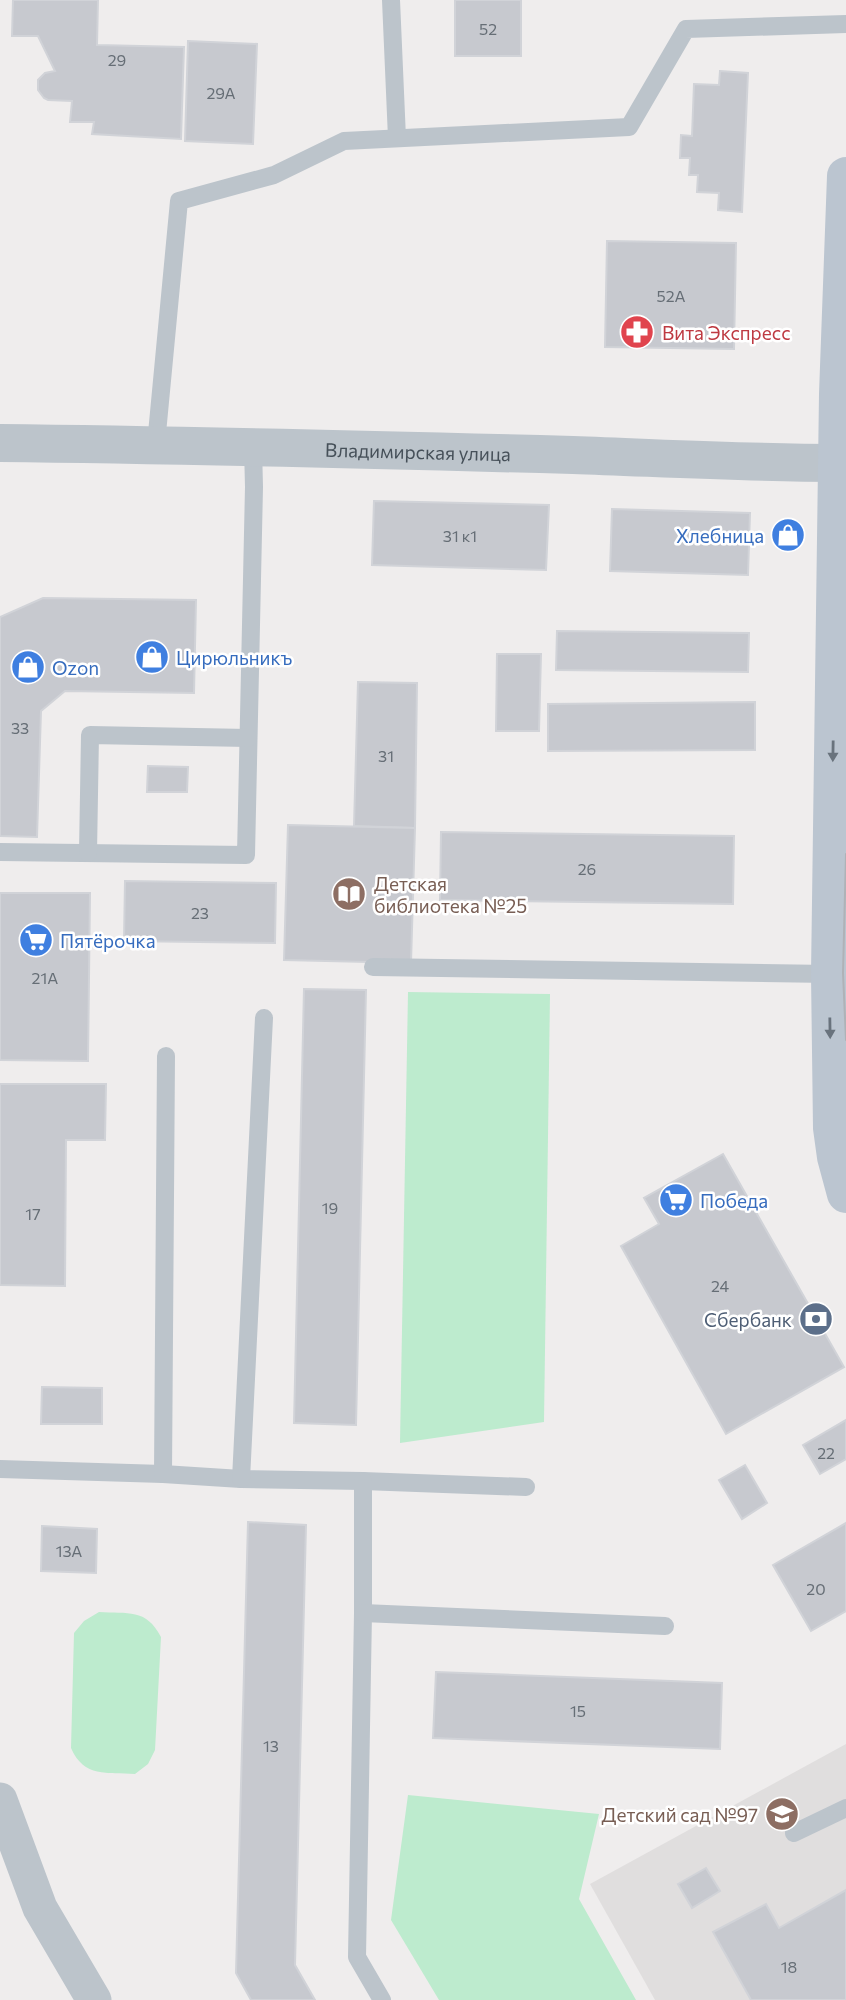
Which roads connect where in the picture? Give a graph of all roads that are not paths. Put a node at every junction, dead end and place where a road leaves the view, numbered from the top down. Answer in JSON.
{"nodes":[{"id":1,"x":390,"y":0,"type":"edge"},
{"id":2,"x":846,"y":24,"type":"edge"},
{"id":3,"x":397,"y":138,"type":"junction"},
{"id":4,"x":846,"y":176,"type":"edge"},
{"id":5,"x":0,"y":443,"type":"edge"},
{"id":6,"x":156,"y":444,"type":"junction"},
{"id":7,"x":253,"y":447,"type":"junction"},
{"id":8,"x":842,"y":463,"type":"edge"},
{"id":9,"x":248,"y":738,"type":"junction"},
{"id":10,"x":0,"y":852,"type":"edge"},
{"id":11,"x":88,"y":853,"type":"junction"},
{"id":12,"x":373,"y":967,"type":"dead end"},
{"id":13,"x":830,"y":974,"type":"junction"},
{"id":14,"x":264,"y":1018,"type":"dead end"},
{"id":15,"x":166,"y":1056,"type":"dead end"},
{"id":16,"x":846,"y":1194,"type":"edge"},
{"id":17,"x":0,"y":1469,"type":"edge"},
{"id":18,"x":163,"y":1474,"type":"junction"},
{"id":19,"x":241,"y":1479,"type":"junction"},
{"id":20,"x":363,"y":1481,"type":"junction"},
{"id":21,"x":526,"y":1487,"type":"dead end"},
{"id":22,"x":363,"y":1614,"type":"junction"},
{"id":23,"x":665,"y":1626,"type":"dead end"},
{"id":24,"x":0,"y":1801,"type":"edge"},
{"id":25,"x":846,"y":1808,"type":"edge"},
{"id":26,"x":794,"y":1833,"type":"dead end"},
{"id":27,"x":94,"y":2000,"type":"edge"},
{"id":28,"x":382,"y":2000,"type":"edge"}],
"edges":[{"from":1,"to":3,"type":"lane"},
{"from":2,"to":3,"type":"lane"},
{"from":3,"to":6,"type":"lane"},
{"from":4,"to":8,"type":"main road"},
{"from":5,"to":6,"type":"street","name":"Владимирская улица"},
{"from":6,"to":7,"type":"street","name":"Владимирская улица"},
{"from":7,"to":8,"type":"street","name":"Владимирская улица"},
{"from":7,"to":9,"type":"lane"},
{"from":8,"to":13,"type":"main road","one_way":true},
{"from":9,"to":11,"type":"lane"},
{"from":9,"to":11,"type":"lane"},
{"from":10,"to":11,"type":"lane"},
{"from":12,"to":13,"type":"lane"},
{"from":13,"to":16,"type":"main road","one_way":true},
{"from":14,"to":19,"type":"lane"},
{"from":15,"to":18,"type":"lane"},
{"from":17,"to":18,"type":"lane"},
{"from":18,"to":19,"type":"lane"},
{"from":19,"to":20,"type":"lane"},
{"from":20,"to":21,"type":"lane"},
{"from":20,"to":22,"type":"lane"},
{"from":22,"to":23,"type":"lane"},
{"from":22,"to":28,"type":"lane"},
{"from":24,"to":27,"type":"street"},
{"from":25,"to":26,"type":"lane"}]}
